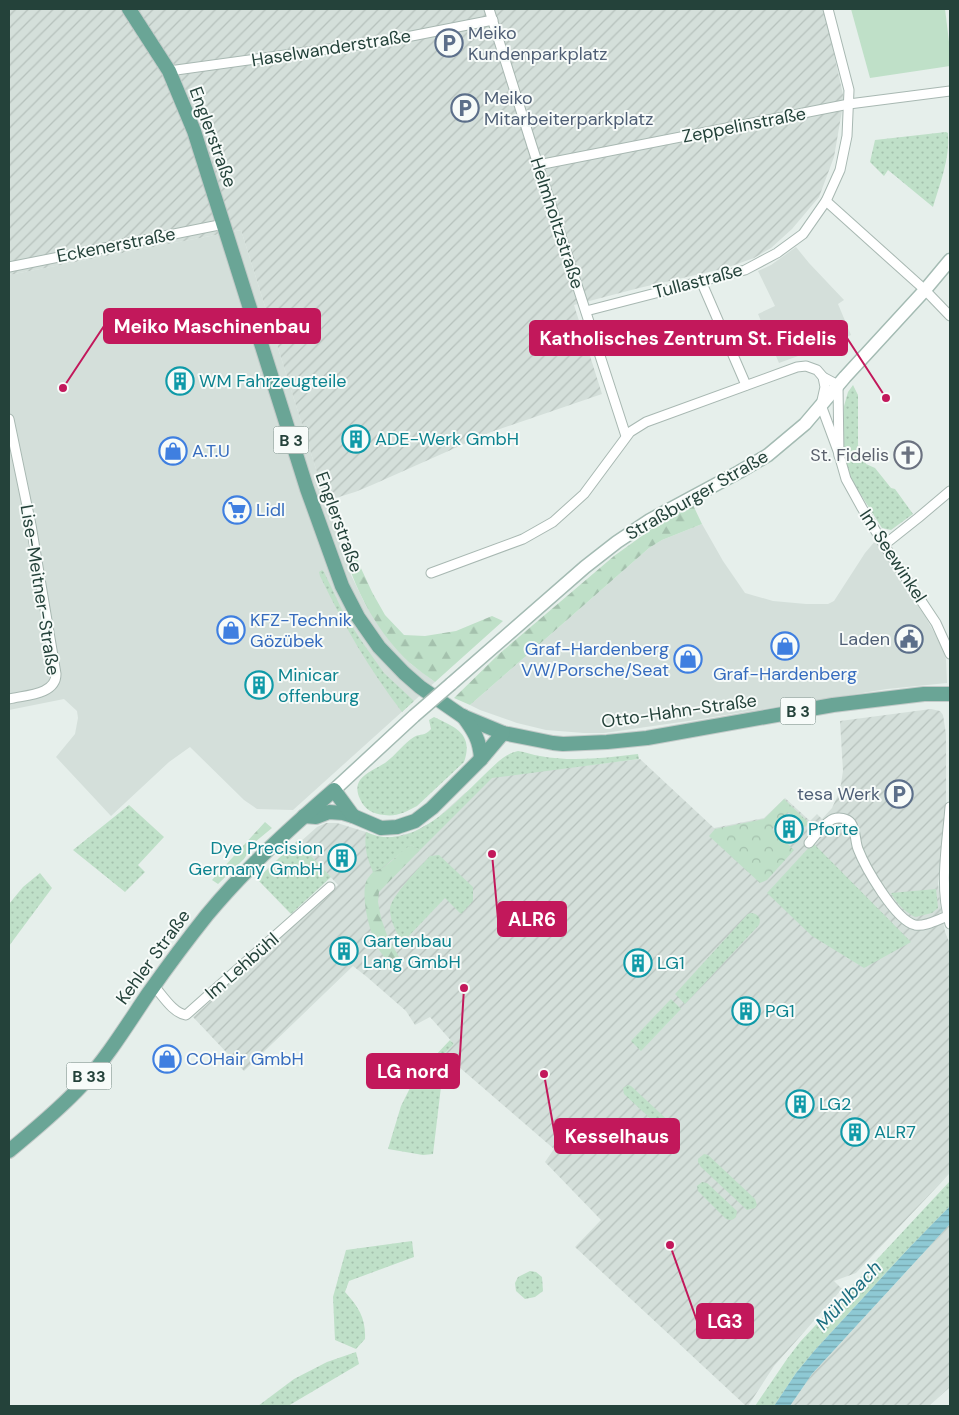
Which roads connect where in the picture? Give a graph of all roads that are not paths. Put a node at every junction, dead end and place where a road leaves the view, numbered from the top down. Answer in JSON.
{"nodes":[{"id":1,"x":129,"y":9,"type":"edge"},
{"id":2,"x":490,"y":9,"type":"edge"},
{"id":3,"x":828,"y":9,"type":"edge"},
{"id":4,"x":493,"y":20,"type":"junction"},
{"id":5,"x":169,"y":71,"type":"junction"},
{"id":6,"x":950,"y":91,"type":"edge"},
{"id":7,"x":849,"y":104,"type":"junction"},
{"id":8,"x":538,"y":165,"type":"junction"},
{"id":9,"x":826,"y":201,"type":"junction"},
{"id":10,"x":224,"y":224,"type":"junction"},
{"id":11,"x":950,"y":260,"type":"edge"},
{"id":12,"x":9,"y":267,"type":"edge"},
{"id":13,"x":701,"y":281,"type":"junction"},
{"id":14,"x":925,"y":290,"type":"junction"},
{"id":15,"x":586,"y":311,"type":"junction"},
{"id":16,"x":950,"y":316,"type":"edge"},
{"id":17,"x":823,"y":377,"type":"junction"},
{"id":18,"x":746,"y":385,"type":"junction"},
{"id":19,"x":838,"y":385,"type":"junction"},
{"id":20,"x":822,"y":405,"type":"junction"},
{"id":21,"x":9,"y":418,"type":"edge"},
{"id":22,"x":839,"y":423,"type":"junction"},
{"id":23,"x":626,"y":436,"type":"junction"},
{"id":24,"x":839,"y":456,"type":"junction"},
{"id":25,"x":950,"y":490,"type":"edge"},
{"id":26,"x":884,"y":545,"type":"junction"},
{"id":27,"x":431,"y":573,"type":"dead end"},
{"id":28,"x":950,"y":654,"type":"edge"},
{"id":29,"x":950,"y":694,"type":"edge"},
{"id":30,"x":9,"y":699,"type":"edge"},
{"id":31,"x":462,"y":716,"type":"junction"},
{"id":32,"x":503,"y":733,"type":"junction"},
{"id":33,"x":481,"y":759,"type":"junction"},
{"id":34,"x":334,"y":790,"type":"junction"},
{"id":35,"x":950,"y":808,"type":"edge"},
{"id":36,"x":304,"y":816,"type":"junction"},
{"id":37,"x":353,"y":816,"type":"junction"},
{"id":38,"x":809,"y":843,"type":"dead end"},
{"id":39,"x":330,"y":887,"type":"dead end"},
{"id":40,"x":949,"y":920,"type":"edge"},
{"id":41,"x":154,"y":986,"type":"junction"},
{"id":42,"x":9,"y":1151,"type":"edge"}],
"edges":[{"from":1,"to":5,"type":"main road","name":"Englerstraße","number":"B 3"},
{"from":2,"to":4,"type":"street","name":"Helmholtzstraße"},
{"from":3,"to":7,"type":"street","name":"Tullastraße"},
{"from":4,"to":5,"type":"street","name":"Haselwanderstraße"},
{"from":4,"to":8,"type":"street","name":"Helmholtzstraße"},
{"from":5,"to":10,"type":"main road","name":"Englerstraße","number":"B 3"},
{"from":6,"to":7,"type":"street","name":"Zeppelinstraße"},
{"from":7,"to":8,"type":"street","name":"Zeppelinstraße"},
{"from":7,"to":9,"type":"street","name":"Tullastraße"},
{"from":8,"to":15,"type":"street","name":"Helmholtzstraße"},
{"from":9,"to":13,"type":"street","name":"Tullastraße"},
{"from":9,"to":14,"type":"street"},
{"from":10,"to":12,"type":"street","name":"Eckenerstraße"},
{"from":10,"to":31,"type":"main road","name":"Englerstraße","number":"B 3"},
{"from":11,"to":14,"type":"main road","name":"Straßburger Straße"},
{"from":13,"to":15,"type":"street","name":"Tullastraße"},
{"from":13,"to":18,"type":"street"},
{"from":14,"to":16,"type":"street"},
{"from":14,"to":19,"type":"main road","name":"Straßburger Straße"},
{"from":15,"to":23,"type":"street","name":"Helmholtzstraße"},
{"from":17,"to":18,"type":"street"},
{"from":17,"to":19,"type":"street"},
{"from":17,"to":20,"type":"street"},
{"from":18,"to":23,"type":"street"},
{"from":19,"to":20,"type":"main road","name":"Straßburger Straße"},
{"from":19,"to":22,"type":"street","name":"Im Seewinkel"},
{"from":20,"to":22,"type":"street"},
{"from":20,"to":24,"type":"street","name":"Im Seewinkel"},
{"from":20,"to":34,"type":"main road","name":"Straßburger Straße","bridge":true},
{"from":21,"to":30,"type":"street","name":"Lise-Meitner-Straße"},
{"from":22,"to":24,"type":"street","name":"Im Seewinkel"},
{"from":23,"to":27,"type":"street"},
{"from":24,"to":26,"type":"street","name":"Im Seewinkel"},
{"from":25,"to":26,"type":"street"},
{"from":26,"to":28,"type":"street","name":"Im Seewinkel"},
{"from":29,"to":32,"type":"main road","name":"Otto-Hahn-Straße","number":"B 3"},
{"from":31,"to":32,"type":"main road","name":"Englerstraße","number":"B 3"},
{"from":31,"to":33,"type":"main road"},
{"from":32,"to":33,"type":"main road"},
{"from":33,"to":37,"type":"main road"},
{"from":34,"to":36,"type":"main road","name":"Kehler Straße","number":"B 33"},
{"from":34,"to":37,"type":"main road"},
{"from":35,"to":40,"type":"street"},
{"from":36,"to":37,"type":"main road"},
{"from":36,"to":41,"type":"main road","name":"Kehler Straße","number":"B 33"},
{"from":38,"to":40,"type":"street"},
{"from":39,"to":41,"type":"street","name":"Im Lehbühl"},
{"from":41,"to":42,"type":"main road","name":"Kehler Straße","number":"B 33"}]}
